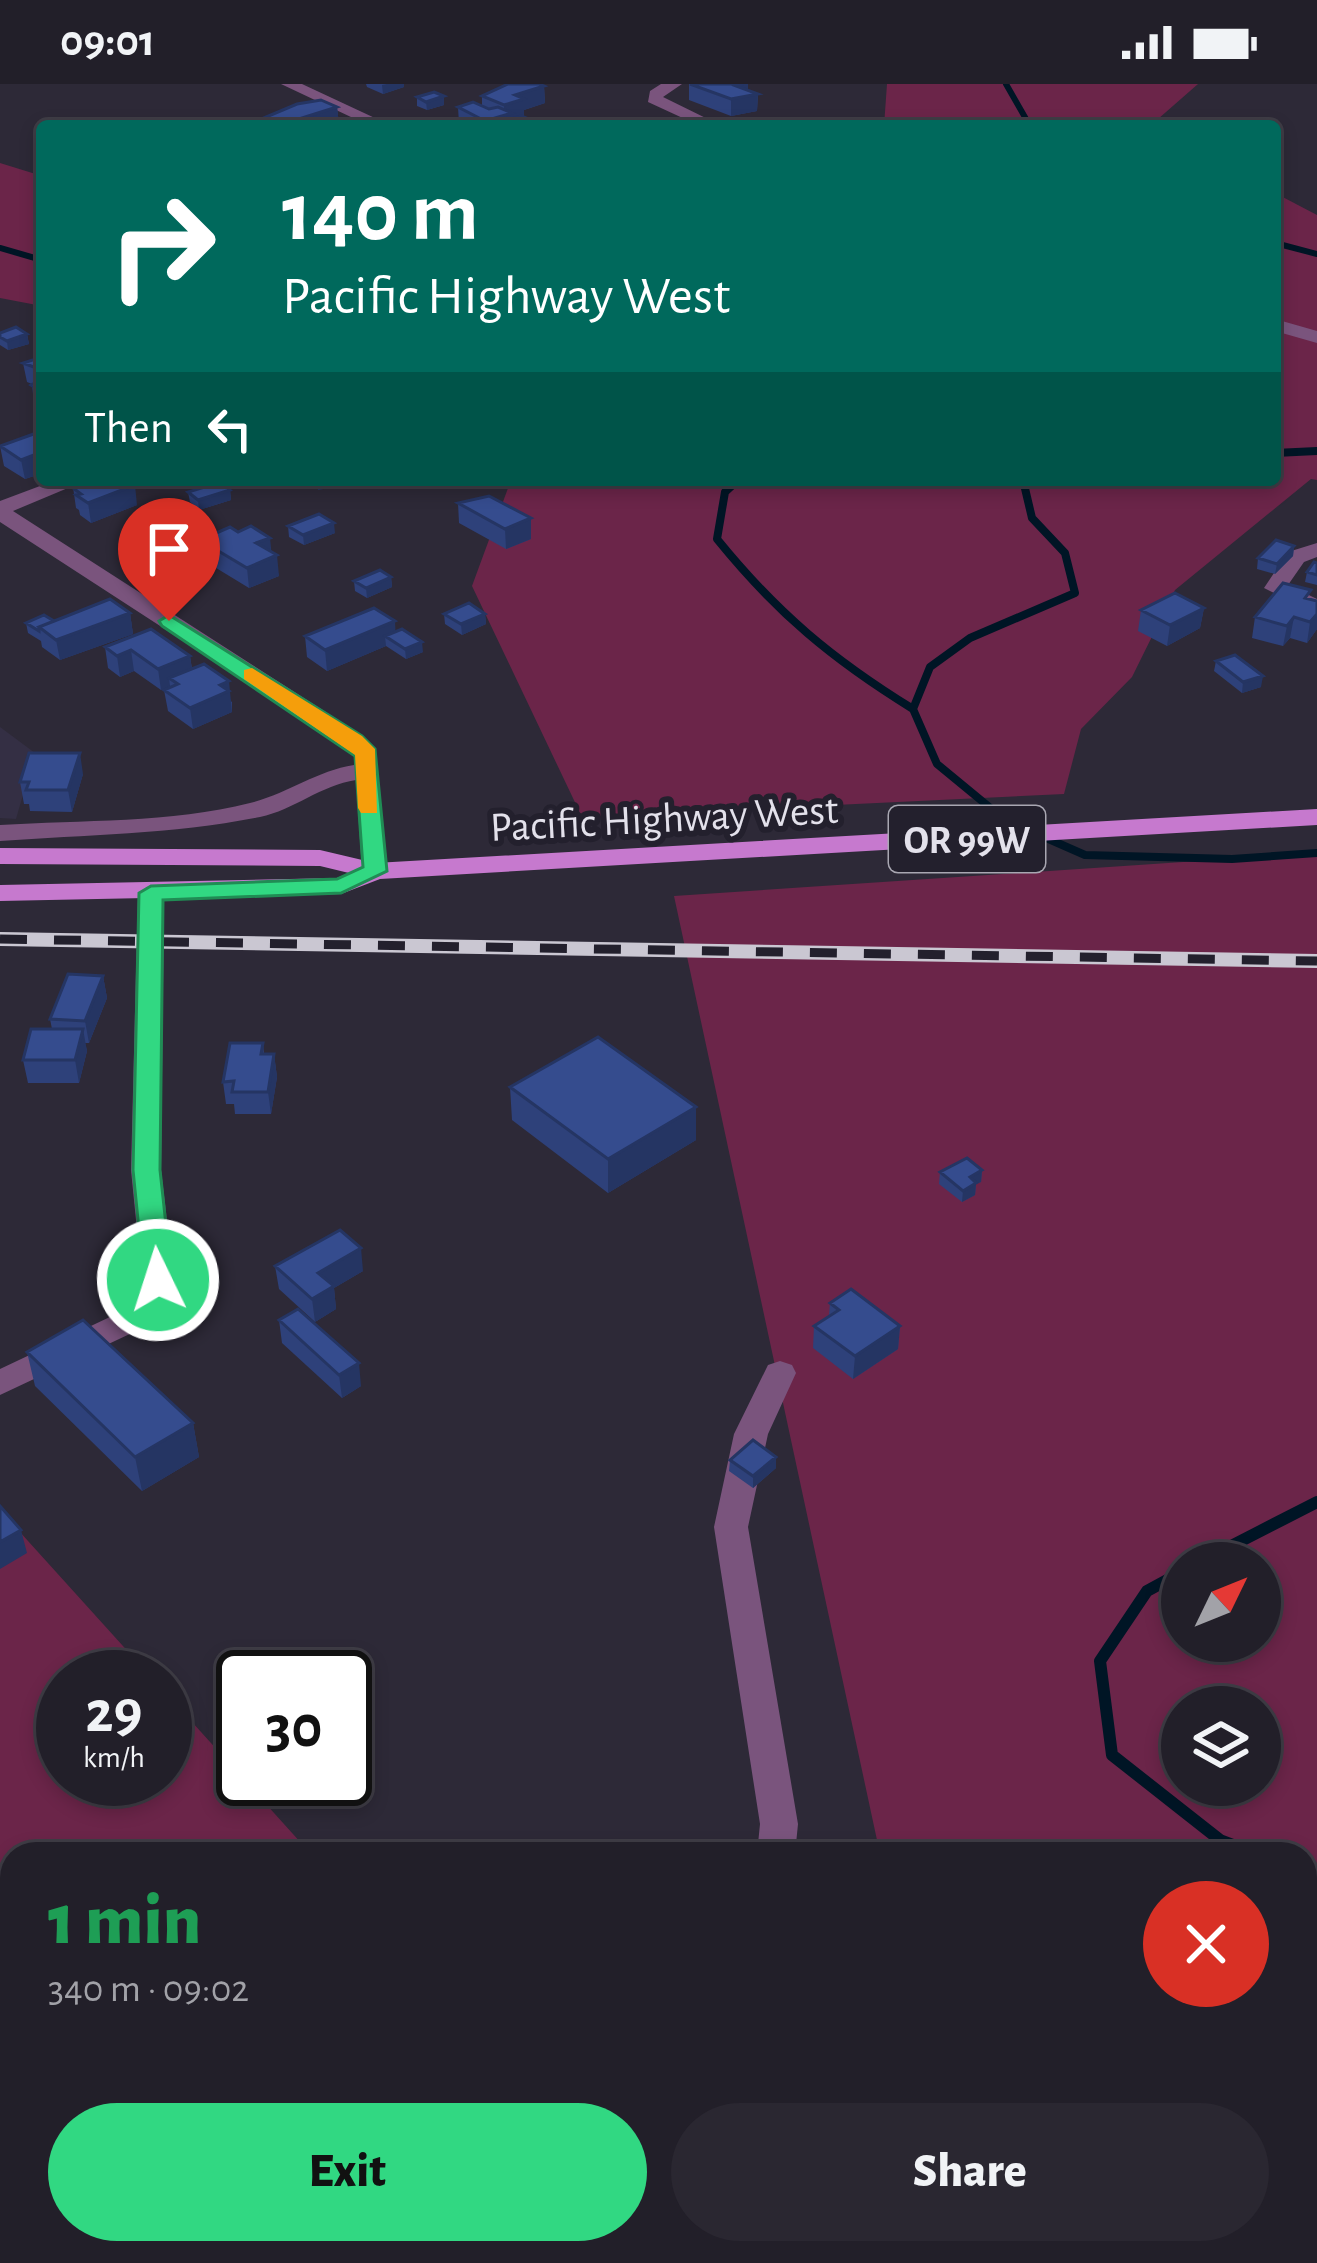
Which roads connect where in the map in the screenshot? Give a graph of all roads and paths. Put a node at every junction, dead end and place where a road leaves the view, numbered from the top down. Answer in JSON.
{"nodes":[{"id":1,"x":289,"y":84,"type":"edge"},
{"id":2,"x":674,"y":84,"type":"edge"},
{"id":3,"x":371,"y":120,"type":"edge"},
{"id":4,"x":701,"y":120,"type":"edge"},
{"id":5,"x":1281,"y":328,"type":"edge"},
{"id":6,"x":1317,"y":337,"type":"edge"},
{"id":7,"x":61,"y":486,"type":"edge"},
{"id":8,"x":0,"y":510,"type":"edge"},
{"id":9,"x":1317,"y":550,"type":"edge"},
{"id":10,"x":1317,"y":607,"type":"edge"},
{"id":11,"x":367,"y":771,"type":"junction"},
{"id":12,"x":1317,"y":818,"type":"edge"},
{"id":13,"x":0,"y":833,"type":"edge"},
{"id":14,"x":0,"y":856,"type":"edge"},
{"id":15,"x":375,"y":871,"type":"junction"},
{"id":16,"x":0,"y":893,"type":"edge"},
{"id":17,"x":151,"y":893,"type":"junction"},
{"id":18,"x":780,"y":1373,"type":"dead end"},
{"id":19,"x":0,"y":1383,"type":"edge"},
{"id":20,"x":777,"y":1842,"type":"edge"}],
"edges":[{"from":1,"to":3,"type":"street"},
{"from":2,"to":4,"type":"street"},
{"from":5,"to":6,"type":"street"},
{"from":7,"to":8,"type":"street"},
{"from":8,"to":11,"type":"street"},
{"from":9,"to":10,"type":"street"},
{"from":11,"to":13,"type":"street"},
{"from":11,"to":15,"type":"street"},
{"from":12,"to":15,"type":"main road","name":"Pacific Highway West","number":"OR 99W"},
{"from":14,"to":15,"type":"main road","name":"Pacific Highway West","number":"OR 99W"},
{"from":15,"to":17,"type":"main road","name":"Pacific Highway West","number":"OR 99W"},
{"from":16,"to":17,"type":"main road","name":"Pacific Highway West","number":"OR 99W"},
{"from":17,"to":19,"type":"street"},
{"from":18,"to":20,"type":"street"}]}
